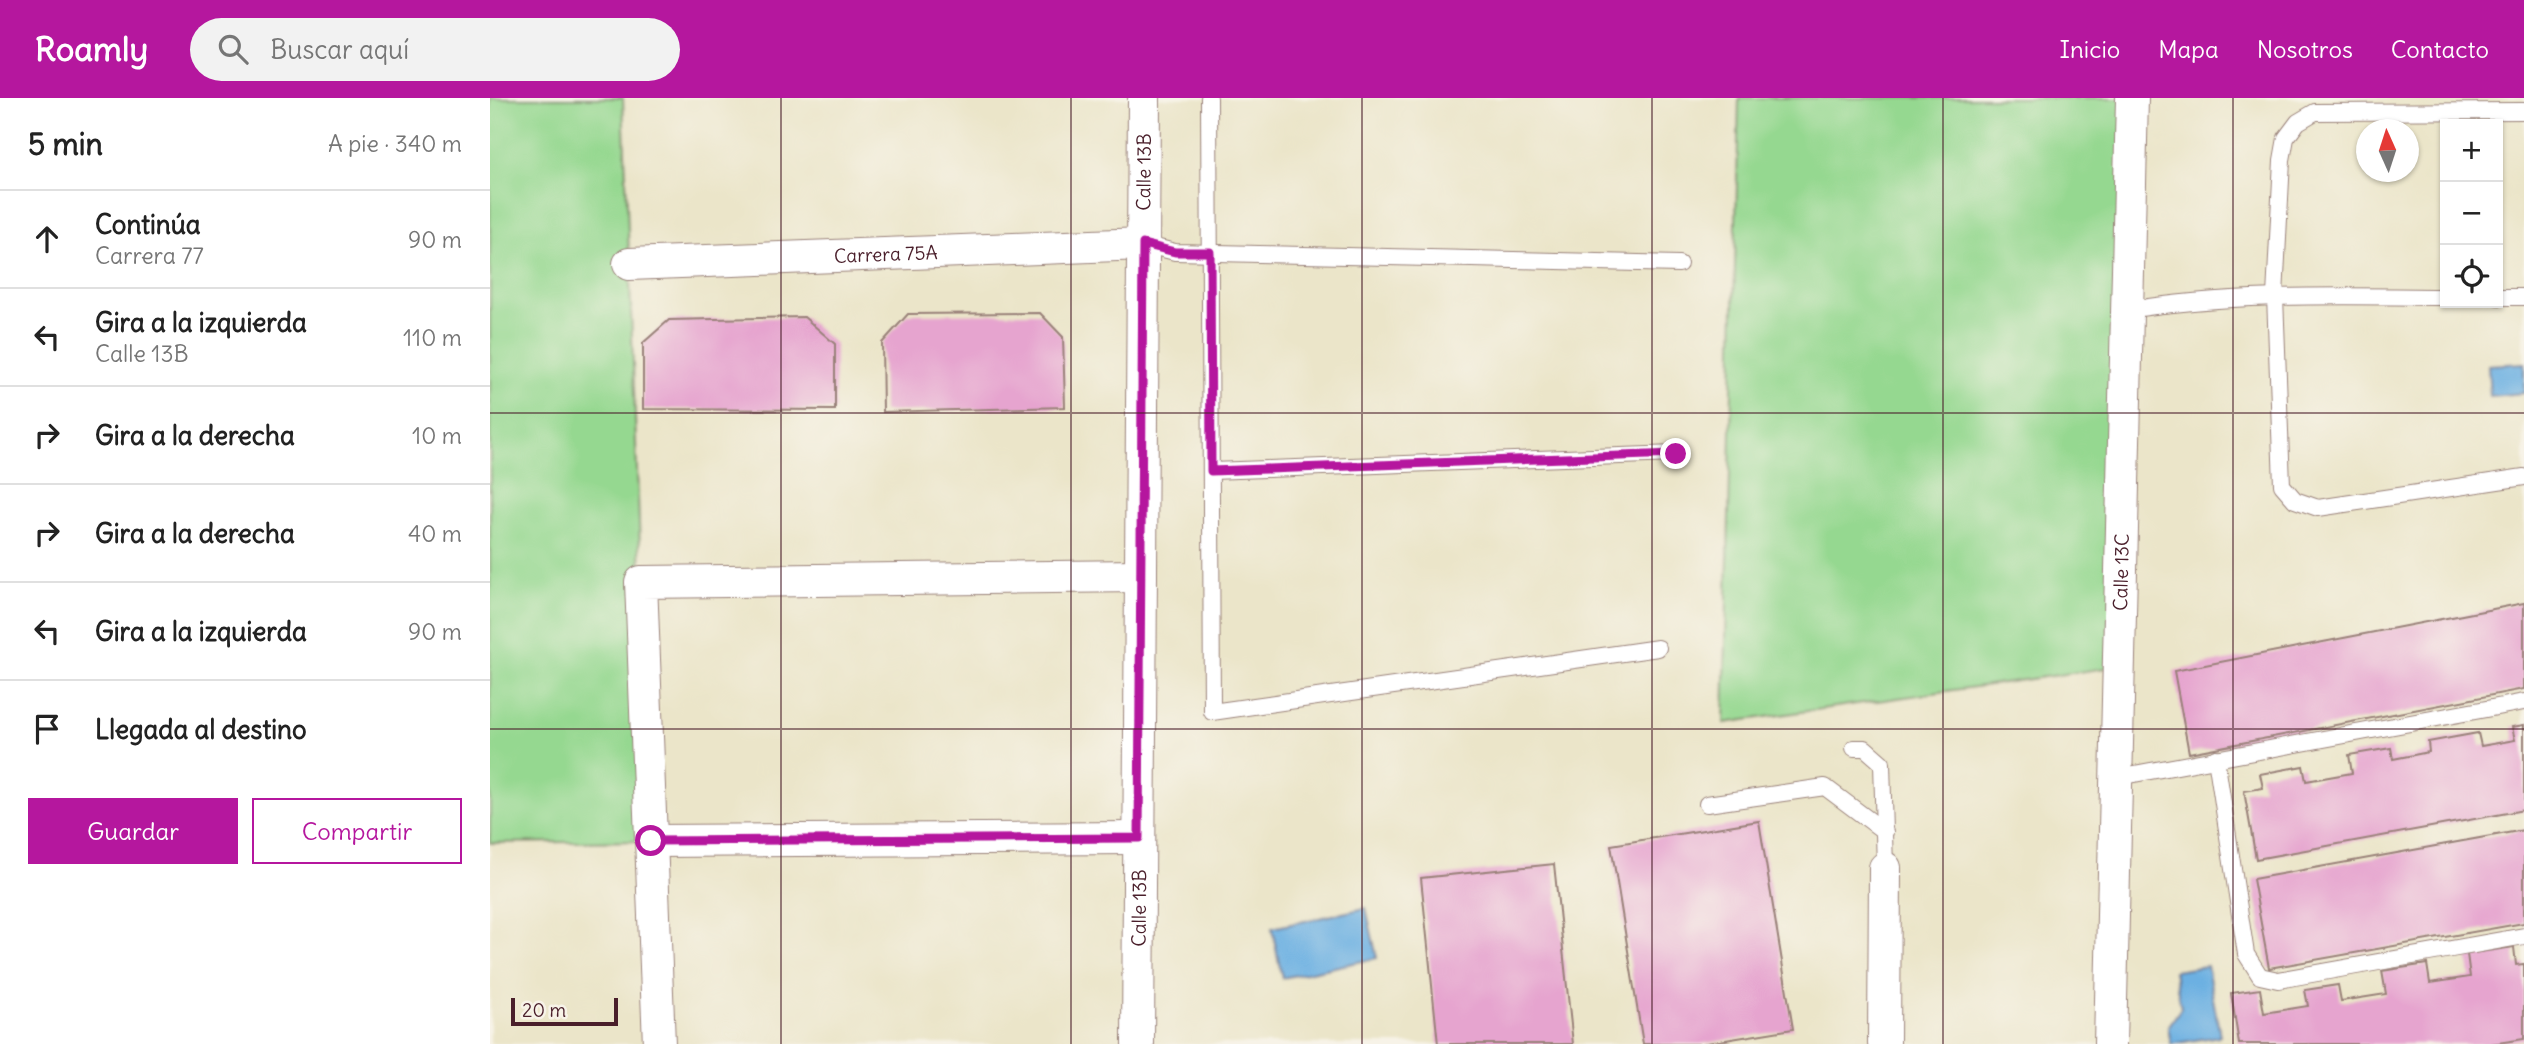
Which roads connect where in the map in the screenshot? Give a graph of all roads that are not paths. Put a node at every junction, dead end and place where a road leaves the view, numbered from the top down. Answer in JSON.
{"nodes":[{"id":1,"x":1144,"y":98,"type":"edge"},
{"id":2,"x":1209,"y":98,"type":"edge"},
{"id":3,"x":2132,"y":98,"type":"edge"},
{"id":4,"x":2524,"y":111,"type":"edge"},
{"id":5,"x":1143,"y":244,"type":"junction"},
{"id":6,"x":1210,"y":252,"type":"junction"},
{"id":7,"x":629,"y":264,"type":"dead end"},
{"id":8,"x":1679,"y":264,"type":"dead end"},
{"id":9,"x":2275,"y":296,"type":"junction"},
{"id":10,"x":2440,"y":297,"type":"edge"},
{"id":11,"x":2503,"y":297,"type":"edge"},
{"id":12,"x":2524,"y":297,"type":"edge"},
{"id":13,"x":2127,"y":310,"type":"junction"},
{"id":14,"x":1676,"y":454,"type":"dead end"},
{"id":15,"x":1211,"y":471,"type":"junction"},
{"id":16,"x":2524,"y":477,"type":"edge"},
{"id":17,"x":1141,"y":576,"type":"junction"},
{"id":18,"x":1658,"y":648,"type":"dead end"},
{"id":19,"x":2524,"y":702,"type":"edge"},
{"id":20,"x":1854,"y":748,"type":"dead end"},
{"id":21,"x":2216,"y":758,"type":"junction"},
{"id":22,"x":2118,"y":777,"type":"junction"},
{"id":23,"x":1707,"y":804,"type":"dead end"},
{"id":24,"x":1885,"y":832,"type":"junction"},
{"id":25,"x":1139,"y":838,"type":"junction"},
{"id":26,"x":651,"y":841,"type":"junction"},
{"id":27,"x":1885,"y":868,"type":"joint"},
{"id":28,"x":2524,"y":936,"type":"edge"},
{"id":29,"x":659,"y":1044,"type":"edge"},
{"id":30,"x":1138,"y":1044,"type":"edge"},
{"id":31,"x":1884,"y":1044,"type":"edge"},
{"id":32,"x":2110,"y":1044,"type":"edge"}],
"edges":[{"from":1,"to":5,"type":"street","name":"Calle 13B"},
{"from":2,"to":6,"type":"lane"},
{"from":3,"to":13,"type":"street","name":"Calle 13C"},
{"from":4,"to":9,"type":"lane"},
{"from":5,"to":6,"type":"lane"},
{"from":5,"to":7,"type":"street","name":"Carrera 75A"},
{"from":5,"to":17,"type":"street","name":"Calle 13B"},
{"from":6,"to":8,"type":"lane"},
{"from":6,"to":15,"type":"lane"},
{"from":9,"to":10,"type":"lane"},
{"from":9,"to":13,"type":"lane"},
{"from":9,"to":16,"type":"lane"},
{"from":11,"to":12,"type":"lane"},
{"from":13,"to":22,"type":"street","name":"Calle 13C"},
{"from":14,"to":15,"type":"lane"},
{"from":15,"to":18,"type":"lane"},
{"from":17,"to":25,"type":"street","name":"Calle 13B"},
{"from":17,"to":26,"type":"street"},
{"from":19,"to":21,"type":"lane"},
{"from":20,"to":24,"type":"lane"},
{"from":21,"to":22,"type":"lane"},
{"from":21,"to":28,"type":"lane"},
{"from":22,"to":32,"type":"street","name":"Calle 13C"},
{"from":23,"to":24,"type":"lane"},
{"from":24,"to":27,"type":"lane"},
{"from":25,"to":26,"type":"street"},
{"from":25,"to":30,"type":"street","name":"Calle 13B"},
{"from":26,"to":29,"type":"street"},
{"from":27,"to":31,"type":"street"}]}
